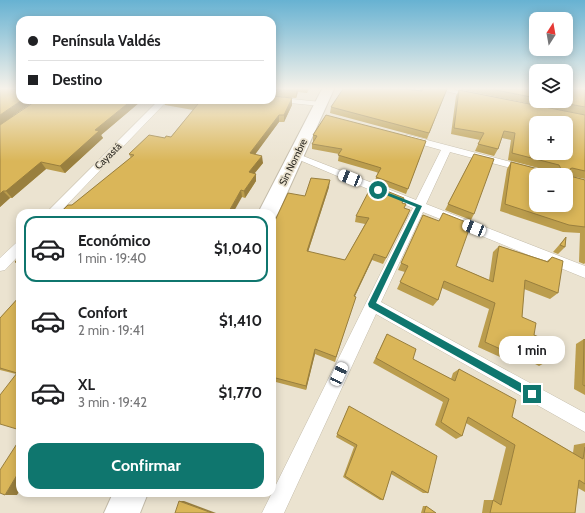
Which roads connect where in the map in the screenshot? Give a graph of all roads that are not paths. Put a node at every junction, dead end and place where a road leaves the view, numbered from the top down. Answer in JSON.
{"nodes":[{"id":1,"x":151,"y":113,"type":"edge"},
{"id":2,"x":319,"y":113,"type":"edge"},
{"id":3,"x":400,"y":136,"type":"edge"},
{"id":4,"x":447,"y":148,"type":"junction"},
{"id":5,"x":295,"y":156,"type":"junction"},
{"id":6,"x":529,"y":169,"type":"edge"},
{"id":7,"x":419,"y":206,"type":"junction"},
{"id":8,"x":56,"y":209,"type":"edge"},
{"id":9,"x":270,"y":209,"type":"edge"},
{"id":10,"x":16,"y":250,"type":"edge"},
{"id":11,"x":0,"y":266,"type":"edge"},
{"id":12,"x":585,"y":272,"type":"edge"},
{"id":13,"x":372,"y":304,"type":"junction"},
{"id":14,"x":585,"y":423,"type":"edge"},
{"id":15,"x":129,"y":497,"type":"edge"},
{"id":16,"x":122,"y":513,"type":"edge"},
{"id":17,"x":272,"y":513,"type":"edge"}],
"edges":[{"from":1,"to":8,"type":"lane","name":"Cayastá"},
{"from":2,"to":5,"type":"street","name":"Sin Nombre"},
{"from":3,"to":4,"type":"lane"},
{"from":4,"to":6,"type":"lane"},
{"from":4,"to":7,"type":"lane"},
{"from":5,"to":7,"type":"lane"},
{"from":5,"to":9,"type":"street","name":"Sin Nombre"},
{"from":7,"to":12,"type":"lane"},
{"from":7,"to":13,"type":"lane"},
{"from":10,"to":11,"type":"lane"},
{"from":13,"to":14,"type":"lane"},
{"from":13,"to":17,"type":"lane"},
{"from":15,"to":16,"type":"street"}]}
